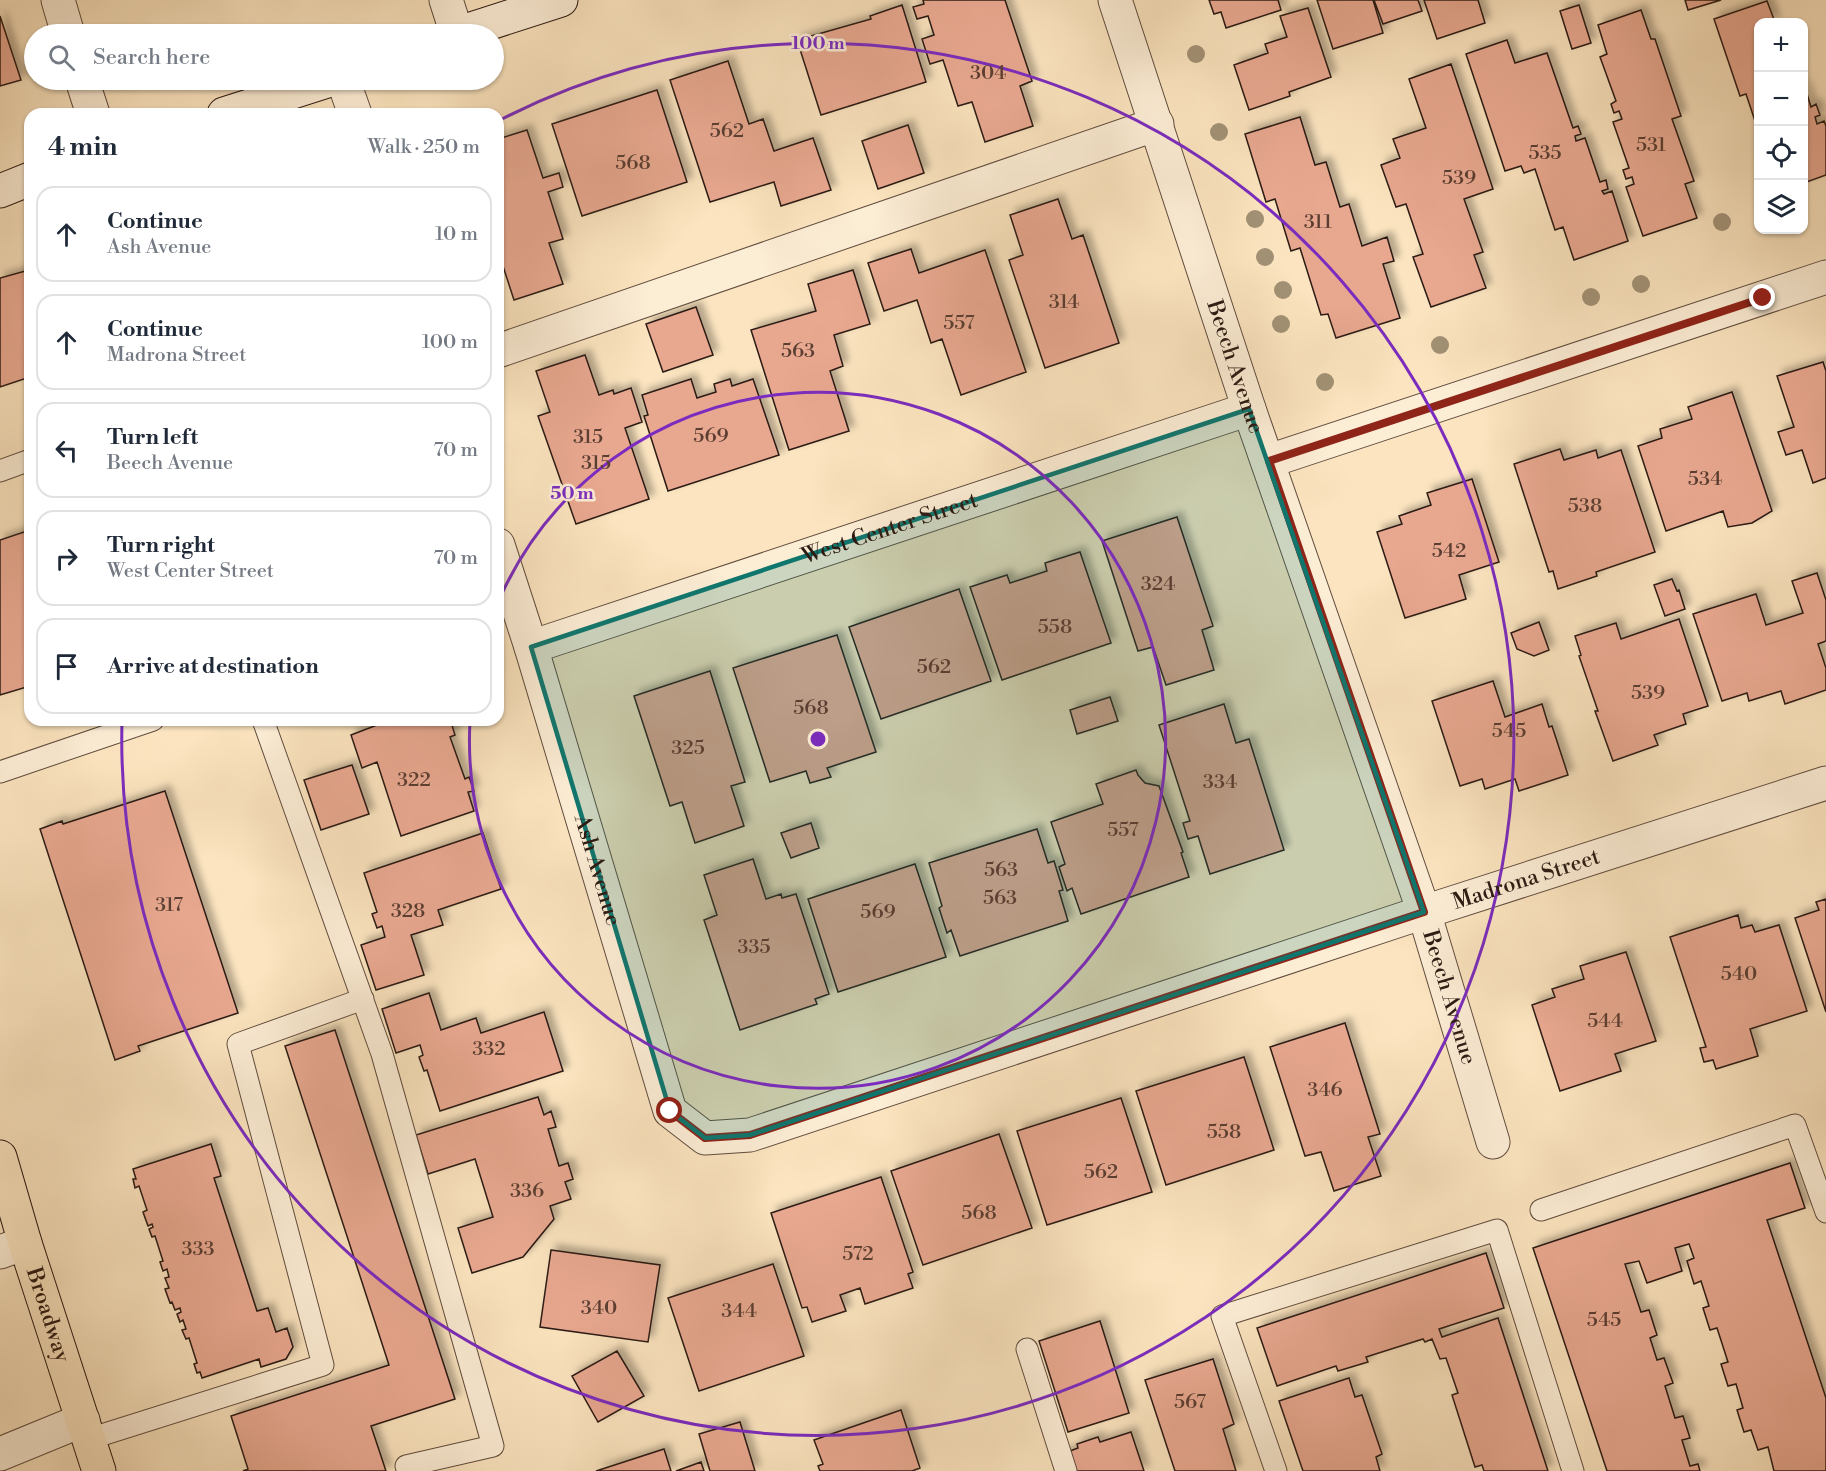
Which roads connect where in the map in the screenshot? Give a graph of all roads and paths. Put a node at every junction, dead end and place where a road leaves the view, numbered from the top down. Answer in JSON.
{"nodes":[{"id":1,"x":58,"y":0,"type":"edge"},
{"id":2,"x":446,"y":0,"type":"edge"},
{"id":3,"x":561,"y":0,"type":"edge"},
{"id":4,"x":1115,"y":0,"type":"edge"},
{"id":5,"x":65,"y":24,"type":"edge"},
{"id":6,"x":453,"y":24,"type":"edge"},
{"id":7,"x":487,"y":24,"type":"edge"},
{"id":8,"x":85,"y":90,"type":"edge"},
{"id":9,"x":299,"y":90,"type":"edge"},
{"id":10,"x":346,"y":90,"type":"edge"},
{"id":11,"x":91,"y":108,"type":"edge"},
{"id":12,"x":243,"y":108,"type":"edge"},
{"id":13,"x":352,"y":108,"type":"edge"},
{"id":14,"x":1157,"y":124,"type":"junction"},
{"id":15,"x":24,"y":181,"type":"edge"},
{"id":16,"x":0,"y":190,"type":"edge"},
{"id":17,"x":1826,"y":277,"type":"edge"},
{"id":18,"x":504,"y":349,"type":"edge"},
{"id":19,"x":1249,"y":409,"type":"junction"},
{"id":20,"x":1269,"y":461,"type":"junction"},
{"id":21,"x":24,"y":462,"type":"edge"},
{"id":22,"x":0,"y":471,"type":"edge"},
{"id":23,"x":504,"y":564,"type":"edge"},
{"id":24,"x":531,"y":647,"type":"junction"},
{"id":25,"x":135,"y":726,"type":"edge"},
{"id":26,"x":265,"y":726,"type":"edge"},
{"id":27,"x":0,"y":772,"type":"edge"},
{"id":28,"x":1826,"y":783,"type":"edge"},
{"id":29,"x":1424,"y":912,"type":"junction"},
{"id":30,"x":363,"y":999,"type":"junction"},
{"id":31,"x":750,"y":1135,"type":"joint"},
{"id":32,"x":1493,"y":1142,"type":"dead end"},
{"id":33,"x":0,"y":1157,"type":"edge"},
{"id":34,"x":1542,"y":1210,"type":"dead end"},
{"id":35,"x":1826,"y":1212,"type":"edge"},
{"id":36,"x":13,"y":1247,"type":"edge"},
{"id":37,"x":1027,"y":1348,"type":"dead end"},
{"id":38,"x":86,"y":1430,"type":"junction"},
{"id":39,"x":0,"y":1454,"type":"edge"},
{"id":40,"x":406,"y":1466,"type":"dead end"},
{"id":41,"x":99,"y":1471,"type":"edge"},
{"id":42,"x":1066,"y":1471,"type":"edge"},
{"id":43,"x":1276,"y":1471,"type":"edge"},
{"id":44,"x":1574,"y":1471,"type":"edge"}],
"edges":[{"from":1,"to":5,"type":"street"},
{"from":2,"to":6,"type":"street"},
{"from":3,"to":7,"type":"street"},
{"from":4,"to":14,"type":"street","name":"Beech Avenue"},
{"from":8,"to":11,"type":"street"},
{"from":9,"to":12,"type":"street"},
{"from":10,"to":13,"type":"street"},
{"from":14,"to":18,"type":"street"},
{"from":14,"to":19,"type":"street","name":"Beech Avenue"},
{"from":15,"to":16,"type":"street"},
{"from":17,"to":20,"type":"street"},
{"from":19,"to":20,"type":"street","name":"Beech Avenue"},
{"from":19,"to":24,"type":"street","name":"West Center Street"},
{"from":20,"to":29,"type":"street","name":"Beech Avenue"},
{"from":21,"to":22,"type":"lane"},
{"from":23,"to":24,"type":"street","name":"Ash Avenue"},
{"from":24,"to":31,"type":"street","name":"Ash Avenue"},
{"from":25,"to":27,"type":"lane"},
{"from":26,"to":30,"type":"lane"},
{"from":28,"to":29,"type":"street","name":"Madrona Street"},
{"from":29,"to":31,"type":"street","name":"Madrona Street"},
{"from":29,"to":32,"type":"street","name":"Beech Avenue"},
{"from":30,"to":38,"type":"lane"},
{"from":30,"to":40,"type":"lane"},
{"from":33,"to":36,"type":"main road","name":"Broadway"},
{"from":34,"to":35,"type":"lane"},
{"from":36,"to":38,"type":"main road","name":"Broadway"},
{"from":37,"to":42,"type":"lane"},
{"from":38,"to":39,"type":"street"},
{"from":38,"to":41,"type":"main road","name":"Broadway"},
{"from":43,"to":44,"type":"lane"}]}
